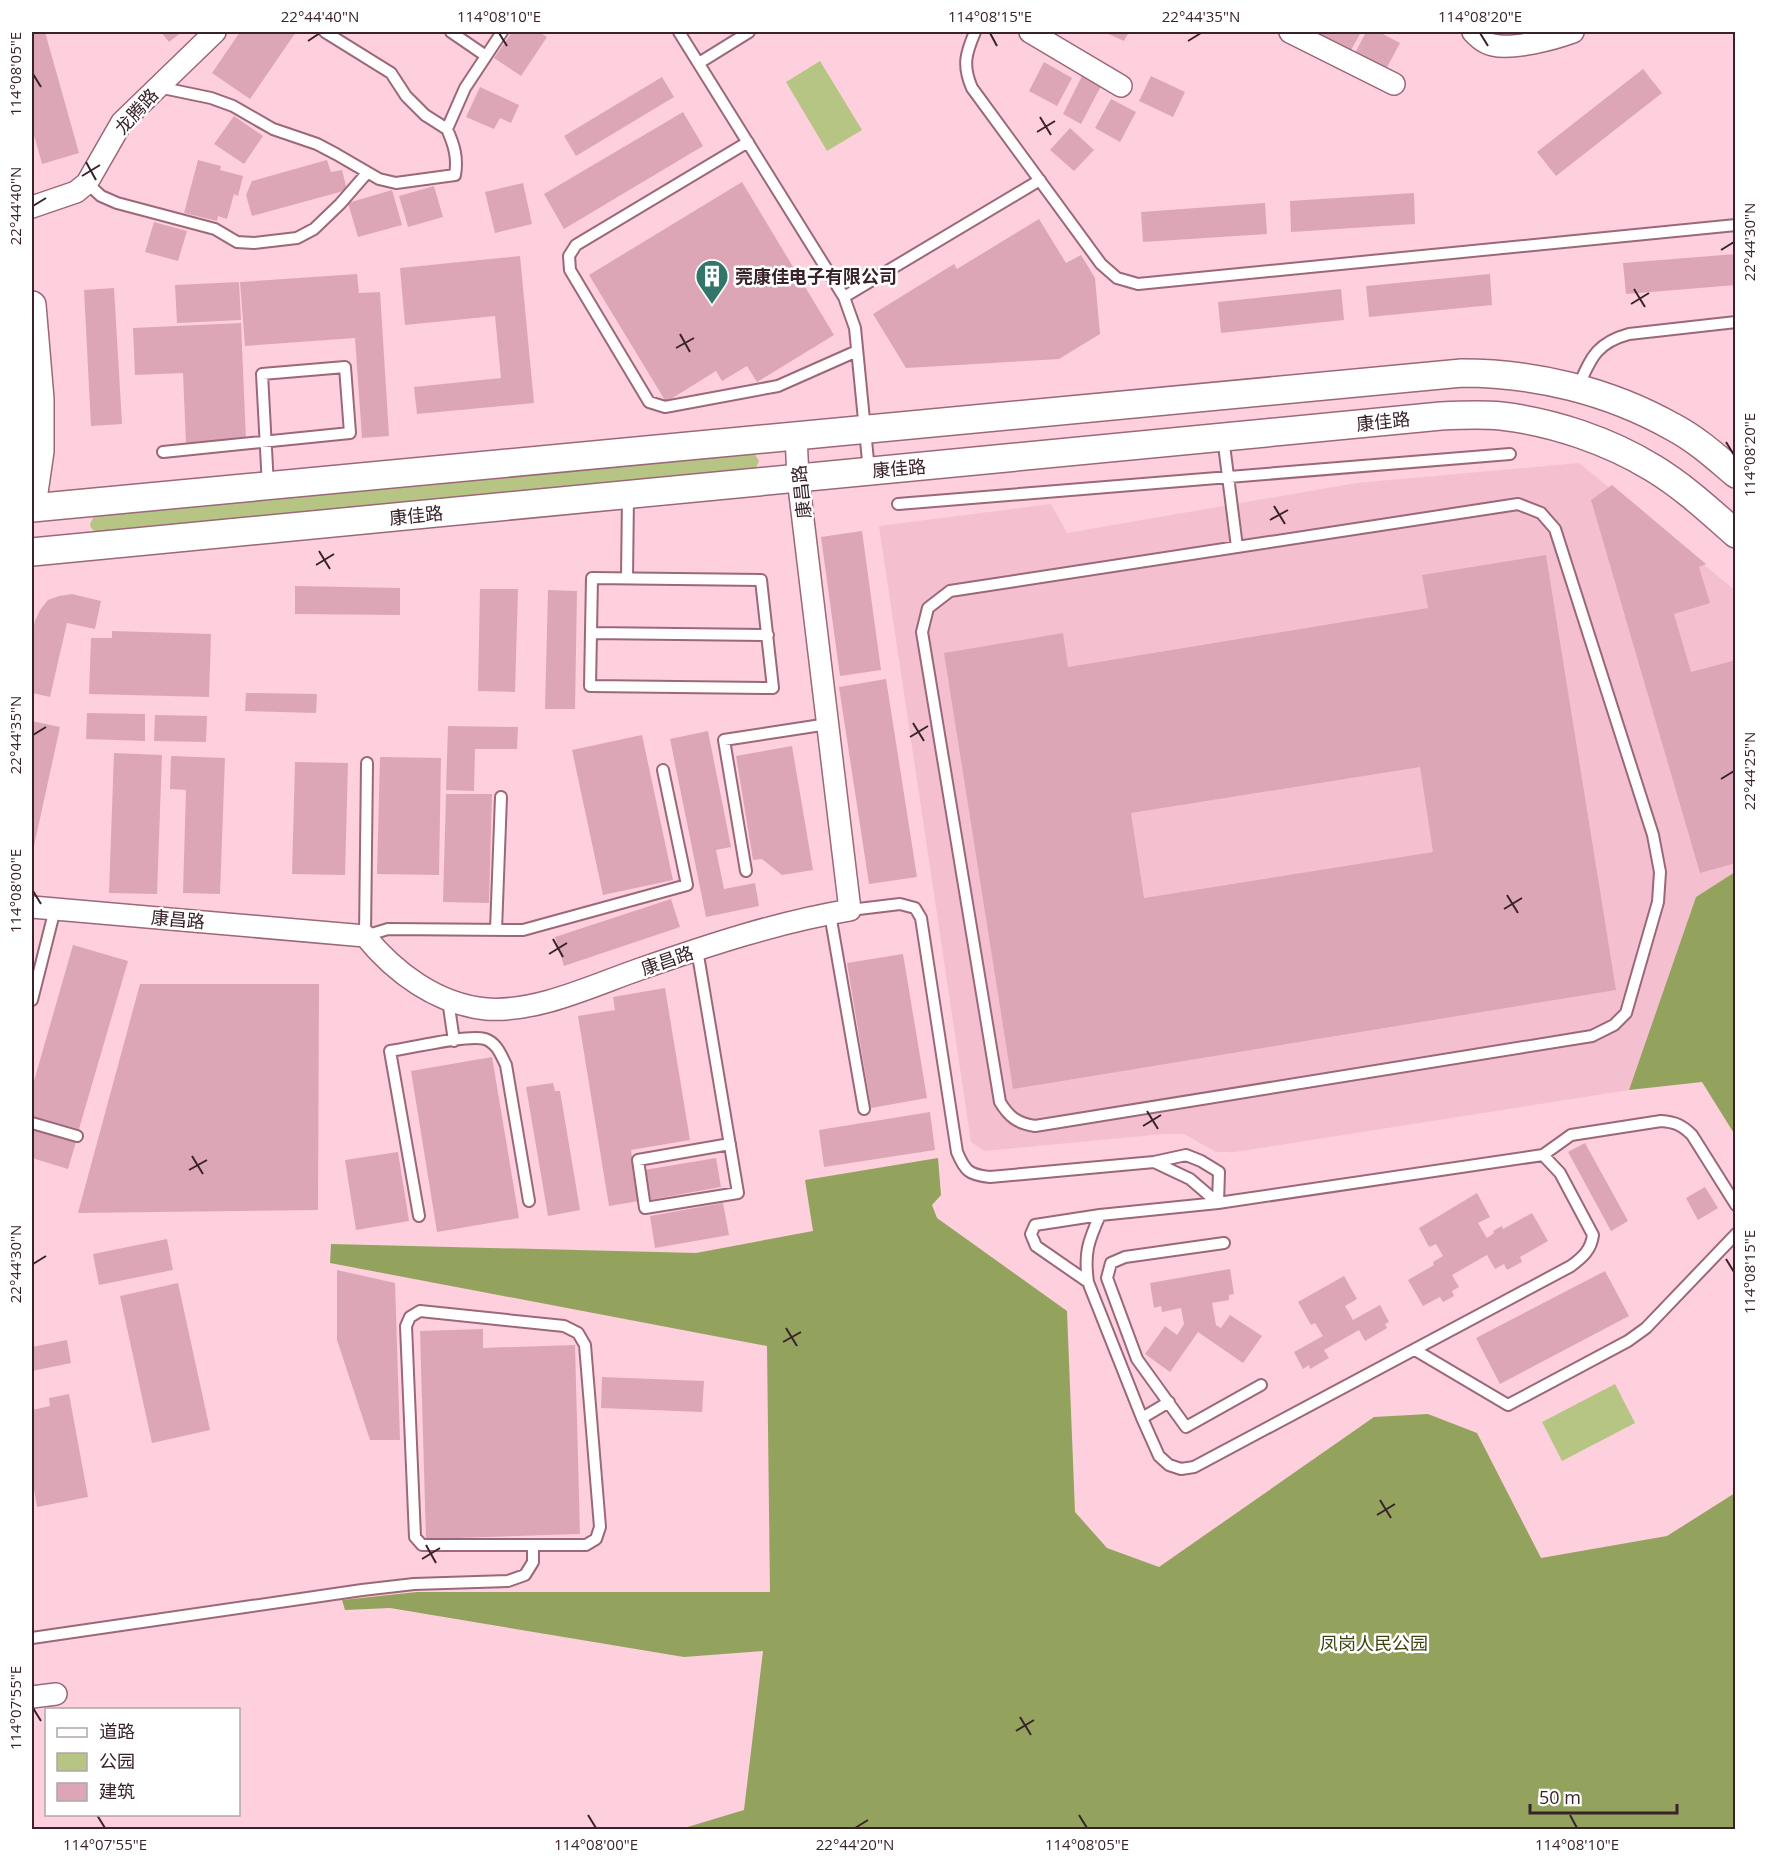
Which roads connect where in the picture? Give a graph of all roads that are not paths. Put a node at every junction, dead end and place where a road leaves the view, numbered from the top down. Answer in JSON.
{"nodes":[{"id":1,"x":215,"y":32,"type":"edge"},
{"id":2,"x":325,"y":32,"type":"edge"},
{"id":3,"x":451,"y":32,"type":"edge"},
{"id":4,"x":502,"y":32,"type":"edge"},
{"id":5,"x":679,"y":32,"type":"edge"},
{"id":6,"x":749,"y":32,"type":"edge"},
{"id":7,"x":975,"y":32,"type":"edge"},
{"id":8,"x":1030,"y":32,"type":"edge"},
{"id":9,"x":1290,"y":32,"type":"edge"},
{"id":10,"x":1473,"y":32,"type":"edge"},
{"id":11,"x":1574,"y":32,"type":"edge"},
{"id":12,"x":486,"y":56,"type":"junction"},
{"id":13,"x":699,"y":63,"type":"junction"},
{"id":14,"x":1394,"y":84,"type":"dead end"},
{"id":15,"x":1121,"y":86,"type":"dead end"},
{"id":16,"x":158,"y":87,"type":"junction"},
{"id":17,"x":447,"y":129,"type":"junction"},
{"id":18,"x":748,"y":142,"type":"junction"},
{"id":19,"x":367,"y":173,"type":"junction"},
{"id":20,"x":1040,"y":180,"type":"junction"},
{"id":21,"x":87,"y":183,"type":"junction"},
{"id":22,"x":32,"y":207,"type":"edge"},
{"id":23,"x":1736,"y":225,"type":"edge"},
{"id":24,"x":843,"y":297,"type":"junction"},
{"id":25,"x":32,"y":305,"type":"edge"},
{"id":26,"x":1736,"y":322,"type":"edge"},
{"id":27,"x":857,"y":351,"type":"junction"},
{"id":28,"x":1577,"y":388,"type":"junction"},
{"id":29,"x":865,"y":429,"type":"junction"},
{"id":30,"x":796,"y":436,"type":"junction"},
{"id":31,"x":1222,"y":437,"type":"junction"},
{"id":32,"x":266,"y":442,"type":"junction"},
{"id":33,"x":163,"y":452,"type":"dead end"},
{"id":34,"x":1510,"y":454,"type":"dead end"},
{"id":35,"x":869,"y":471,"type":"junction"},
{"id":36,"x":1736,"y":474,"type":"edge"},
{"id":37,"x":1227,"y":477,"type":"junction"},
{"id":38,"x":798,"y":478,"type":"junction"},
{"id":39,"x":268,"y":486,"type":"junction"},
{"id":40,"x":628,"y":494,"type":"junction"},
{"id":41,"x":898,"y":504,"type":"dead end"},
{"id":42,"x":32,"y":507,"type":"edge"},
{"id":43,"x":1736,"y":534,"type":"edge"},
{"id":44,"x":1237,"y":547,"type":"junction"},
{"id":45,"x":32,"y":552,"type":"edge"},
{"id":46,"x":627,"y":578,"type":"junction"},
{"id":47,"x":591,"y":633,"type":"junction"},
{"id":48,"x":768,"y":635,"type":"junction"},
{"id":49,"x":828,"y":724,"type":"junction"},
{"id":50,"x":367,"y":763,"type":"dead end"},
{"id":51,"x":663,"y":770,"type":"dead end"},
{"id":52,"x":501,"y":797,"type":"dead end"},
{"id":53,"x":746,"y":871,"type":"dead end"},
{"id":54,"x":32,"y":907,"type":"edge"},
{"id":55,"x":55,"y":909,"type":"junction"},
{"id":56,"x":840,"y":912,"type":"junction"},
{"id":57,"x":496,"y":930,"type":"junction"},
{"id":58,"x":365,"y":936,"type":"junction"},
{"id":59,"x":697,"y":950,"type":"junction"},
{"id":60,"x":32,"y":1000,"type":"edge"},
{"id":61,"x":448,"y":1000,"type":"junction"},
{"id":62,"x":454,"y":1041,"type":"junction"},
{"id":63,"x":864,"y":1109,"type":"dead end"},
{"id":64,"x":32,"y":1123,"type":"edge"},
{"id":65,"x":76,"y":1136,"type":"dead end"},
{"id":66,"x":730,"y":1144,"type":"junction"},
{"id":67,"x":1543,"y":1155,"type":"junction"},
{"id":68,"x":1154,"y":1162,"type":"junction"},
{"id":69,"x":529,"y":1201,"type":"dead end"},
{"id":70,"x":1218,"y":1203,"type":"junction"},
{"id":71,"x":1736,"y":1204,"type":"edge"},
{"id":72,"x":1100,"y":1215,"type":"junction"},
{"id":73,"x":418,"y":1216,"type":"dead end"},
{"id":74,"x":1736,"y":1234,"type":"edge"},
{"id":75,"x":1224,"y":1244,"type":"dead end"},
{"id":76,"x":1088,"y":1282,"type":"junction"},
{"id":77,"x":1415,"y":1350,"type":"junction"},
{"id":78,"x":1261,"y":1385,"type":"dead end"},
{"id":79,"x":1169,"y":1402,"type":"junction"},
{"id":80,"x":1142,"y":1418,"type":"junction"},
{"id":81,"x":533,"y":1545,"type":"junction"},
{"id":82,"x":32,"y":1638,"type":"edge"},
{"id":83,"x":56,"y":1694,"type":"dead end"},
{"id":84,"x":32,"y":1697,"type":"edge"}],
"edges":[{"from":1,"to":16,"type":"street","name":"龙腾路"},
{"from":2,"to":17,"type":"lane"},
{"from":3,"to":12,"type":"lane"},
{"from":4,"to":12,"type":"lane"},
{"from":5,"to":13,"type":"lane"},
{"from":6,"to":13,"type":"lane"},
{"from":7,"to":20,"type":"lane"},
{"from":8,"to":15,"type":"street"},
{"from":9,"to":14,"type":"street"},
{"from":10,"to":11,"type":"street"},
{"from":12,"to":17,"type":"lane"},
{"from":13,"to":18,"type":"lane"},
{"from":16,"to":19,"type":"lane"},
{"from":16,"to":21,"type":"street","name":"龙腾路"},
{"from":17,"to":19,"type":"lane"},
{"from":18,"to":24,"type":"lane"},
{"from":18,"to":27,"type":"lane"},
{"from":19,"to":21,"type":"lane"},
{"from":20,"to":23,"type":"lane"},
{"from":20,"to":24,"type":"lane"},
{"from":21,"to":22,"type":"street"},
{"from":24,"to":27,"type":"lane"},
{"from":25,"to":42,"type":"street"},
{"from":26,"to":28,"type":"lane"},
{"from":27,"to":29,"type":"lane"},
{"from":28,"to":29,"type":"street"},
{"from":28,"to":36,"type":"street"},
{"from":29,"to":30,"type":"street"},
{"from":29,"to":35,"type":"lane"},
{"from":30,"to":38,"type":"street","name":"康昌路"},
{"from":30,"to":39,"type":"street"},
{"from":31,"to":35,"type":"street","name":"康佳路"},
{"from":31,"to":37,"type":"lane"},
{"from":31,"to":43,"type":"street","name":"康佳路"},
{"from":32,"to":32,"type":"lane"},
{"from":32,"to":33,"type":"lane"},
{"from":32,"to":39,"type":"lane"},
{"from":34,"to":37,"type":"lane"},
{"from":35,"to":38,"type":"street","name":"康佳路"},
{"from":37,"to":41,"type":"lane"},
{"from":37,"to":44,"type":"lane"},
{"from":38,"to":40,"type":"street","name":"康佳路"},
{"from":38,"to":49,"type":"street","name":"康昌路"},
{"from":39,"to":42,"type":"street"},
{"from":40,"to":45,"type":"street","name":"康佳路"},
{"from":40,"to":46,"type":"lane"},
{"from":44,"to":44,"type":"lane"},
{"from":46,"to":47,"type":"lane"},
{"from":46,"to":48,"type":"lane"},
{"from":47,"to":48,"type":"lane"},
{"from":47,"to":48,"type":"lane"},
{"from":49,"to":53,"type":"lane"},
{"from":49,"to":56,"type":"street","name":"康昌路"},
{"from":50,"to":58,"type":"lane"},
{"from":51,"to":57,"type":"lane"},
{"from":52,"to":57,"type":"lane"},
{"from":54,"to":55,"type":"street","name":"康昌路"},
{"from":55,"to":58,"type":"street","name":"康昌路"},
{"from":55,"to":60,"type":"lane"},
{"from":56,"to":59,"type":"street","name":"康昌路"},
{"from":56,"to":63,"type":"lane"},
{"from":56,"to":68,"type":"lane"},
{"from":57,"to":58,"type":"lane"},
{"from":58,"to":61,"type":"street","name":"康昌路"},
{"from":59,"to":61,"type":"street","name":"康昌路"},
{"from":59,"to":66,"type":"lane"},
{"from":61,"to":62,"type":"lane"},
{"from":62,"to":69,"type":"lane"},
{"from":62,"to":73,"type":"lane"},
{"from":64,"to":65,"type":"lane"},
{"from":66,"to":66,"type":"lane"},
{"from":67,"to":70,"type":"lane"},
{"from":67,"to":71,"type":"lane"},
{"from":67,"to":77,"type":"lane"},
{"from":68,"to":70,"type":"lane"},
{"from":68,"to":70,"type":"lane"},
{"from":70,"to":72,"type":"lane"},
{"from":72,"to":76,"type":"lane"},
{"from":72,"to":76,"type":"lane"},
{"from":74,"to":77,"type":"lane"},
{"from":75,"to":79,"type":"lane"},
{"from":76,"to":80,"type":"lane"},
{"from":77,"to":80,"type":"lane"},
{"from":78,"to":79,"type":"lane"},
{"from":79,"to":80,"type":"lane"},
{"from":81,"to":81,"type":"lane"},
{"from":81,"to":82,"type":"lane"},
{"from":83,"to":84,"type":"street"}]}
